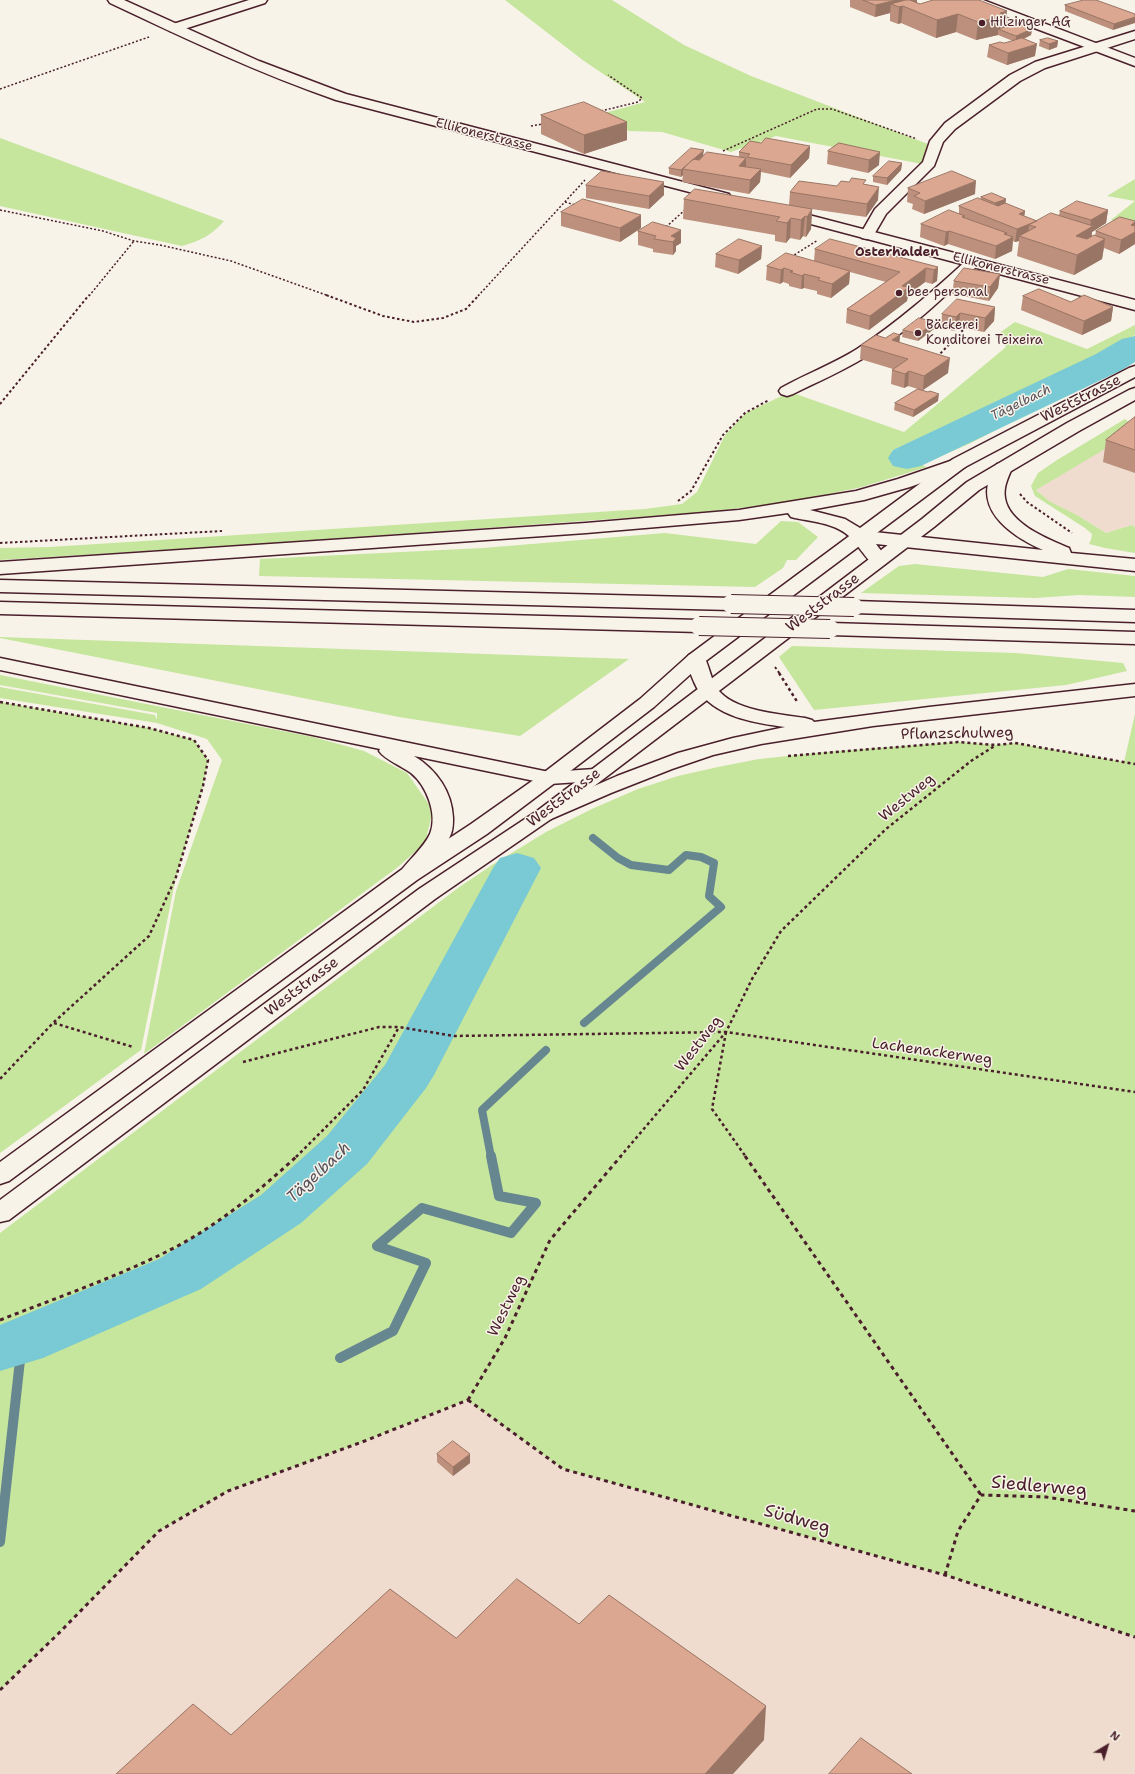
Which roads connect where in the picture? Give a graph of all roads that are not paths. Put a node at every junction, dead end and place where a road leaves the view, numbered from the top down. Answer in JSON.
{"nodes":[{"id":1,"x":114,"y":0,"type":"edge"},
{"id":2,"x":261,"y":0,"type":"edge"},
{"id":3,"x":972,"y":0,"type":"edge"},
{"id":4,"x":174,"y":28,"type":"junction"},
{"id":5,"x":1135,"y":35,"type":"edge"},
{"id":6,"x":1095,"y":47,"type":"junction"},
{"id":7,"x":1135,"y":62,"type":"edge"},
{"id":8,"x":740,"y":202,"type":"edge"},
{"id":9,"x":770,"y":209,"type":"edge"},
{"id":10,"x":867,"y":235,"type":"junction"},
{"id":11,"x":970,"y":264,"type":"junction"},
{"id":12,"x":1135,"y":305,"type":"edge"},
{"id":13,"x":1135,"y":371,"type":"edge"},
{"id":14,"x":787,"y":391,"type":"road end"},
{"id":15,"x":1135,"y":393,"type":"edge"},
{"id":16,"x":959,"y":463,"type":"junction"},
{"id":17,"x":1003,"y":468,"type":"junction"},
{"id":18,"x":778,"y":510,"type":"junction"},
{"id":19,"x":860,"y":536,"type":"junction"},
{"id":20,"x":903,"y":542,"type":"junction"},
{"id":21,"x":879,"y":560,"type":"junction"},
{"id":22,"x":1087,"y":560,"type":"junction"},
{"id":23,"x":1135,"y":565,"type":"edge"},
{"id":24,"x":0,"y":568,"type":"edge"},
{"id":25,"x":0,"y":586,"type":"edge"},
{"id":26,"x":0,"y":608,"type":"edge"},
{"id":27,"x":1135,"y":616,"type":"edge"},
{"id":28,"x":1135,"y":638,"type":"edge"},
{"id":29,"x":696,"y":659,"type":"junction"},
{"id":30,"x":0,"y":664,"type":"edge"},
{"id":31,"x":708,"y":690,"type":"junction"},
{"id":32,"x":1135,"y":690,"type":"edge"},
{"id":33,"x":824,"y":726,"type":"junction"},
{"id":34,"x":335,"y":733,"type":"junction"},
{"id":35,"x":595,"y":775,"type":"junction"},
{"id":36,"x":549,"y":778,"type":"junction"},
{"id":37,"x":544,"y":814,"type":"junction"},
{"id":38,"x":409,"y":875,"type":"junction"},
{"id":39,"x":0,"y":1175,"type":"edge"},
{"id":40,"x":0,"y":1213,"type":"edge"}],
"edges":[{"from":1,"to":4,"type":"main road","name":"Ellikonerstrasse"},
{"from":2,"to":4,"type":"main road"},
{"from":3,"to":6,"type":"main road"},
{"from":4,"to":8,"type":"main road","name":"Ellikonerstrasse"},
{"from":5,"to":6,"type":"main road"},
{"from":6,"to":7,"type":"main road"},
{"from":6,"to":10,"type":"main road"},
{"from":9,"to":10,"type":"main road","name":"Ellikonerstrasse"},
{"from":10,"to":11,"type":"main road","name":"Ellikonerstrasse"},
{"from":11,"to":12,"type":"main road","name":"Ellikonerstrasse"},
{"from":11,"to":14,"type":"main road","name":"Ellikonerstrasse"},
{"from":13,"to":16,"type":"main road","name":"Weststrasse"},
{"from":15,"to":17,"type":"main road","name":"Weststrasse"},
{"from":16,"to":18,"type":"main road"},
{"from":16,"to":19,"type":"main road","name":"Weststrasse"},
{"from":17,"to":20,"type":"main road","name":"Weststrasse"},
{"from":17,"to":22,"type":"main road"},
{"from":18,"to":19,"type":"main road"},
{"from":18,"to":24,"type":"main road"},
{"from":19,"to":20,"type":"main road"},
{"from":19,"to":21,"type":"main road"},
{"from":19,"to":29,"type":"main road","name":"Weststrasse"},
{"from":20,"to":21,"type":"main road","name":"Weststrasse"},
{"from":20,"to":22,"type":"main road"},
{"from":21,"to":31,"type":"main road","name":"Weststrasse"},
{"from":22,"to":23,"type":"main road"},
{"from":25,"to":27,"type":"main road","bridge":true},
{"from":26,"to":28,"type":"main road","bridge":true},
{"from":29,"to":31,"type":"main road"},
{"from":29,"to":36,"type":"main road","name":"Weststrasse"},
{"from":30,"to":34,"type":"main road"},
{"from":31,"to":33,"type":"main road"},
{"from":31,"to":35,"type":"main road","name":"Weststrasse"},
{"from":32,"to":33,"type":"main road"},
{"from":33,"to":37,"type":"main road"},
{"from":34,"to":36,"type":"main road"},
{"from":34,"to":38,"type":"main road"},
{"from":35,"to":36,"type":"main road"},
{"from":35,"to":37,"type":"main road","name":"Weststrasse"},
{"from":36,"to":38,"type":"main road","name":"Weststrasse"},
{"from":37,"to":40,"type":"main road","name":"Weststrasse"},
{"from":38,"to":39,"type":"main road","name":"Weststrasse"}]}
